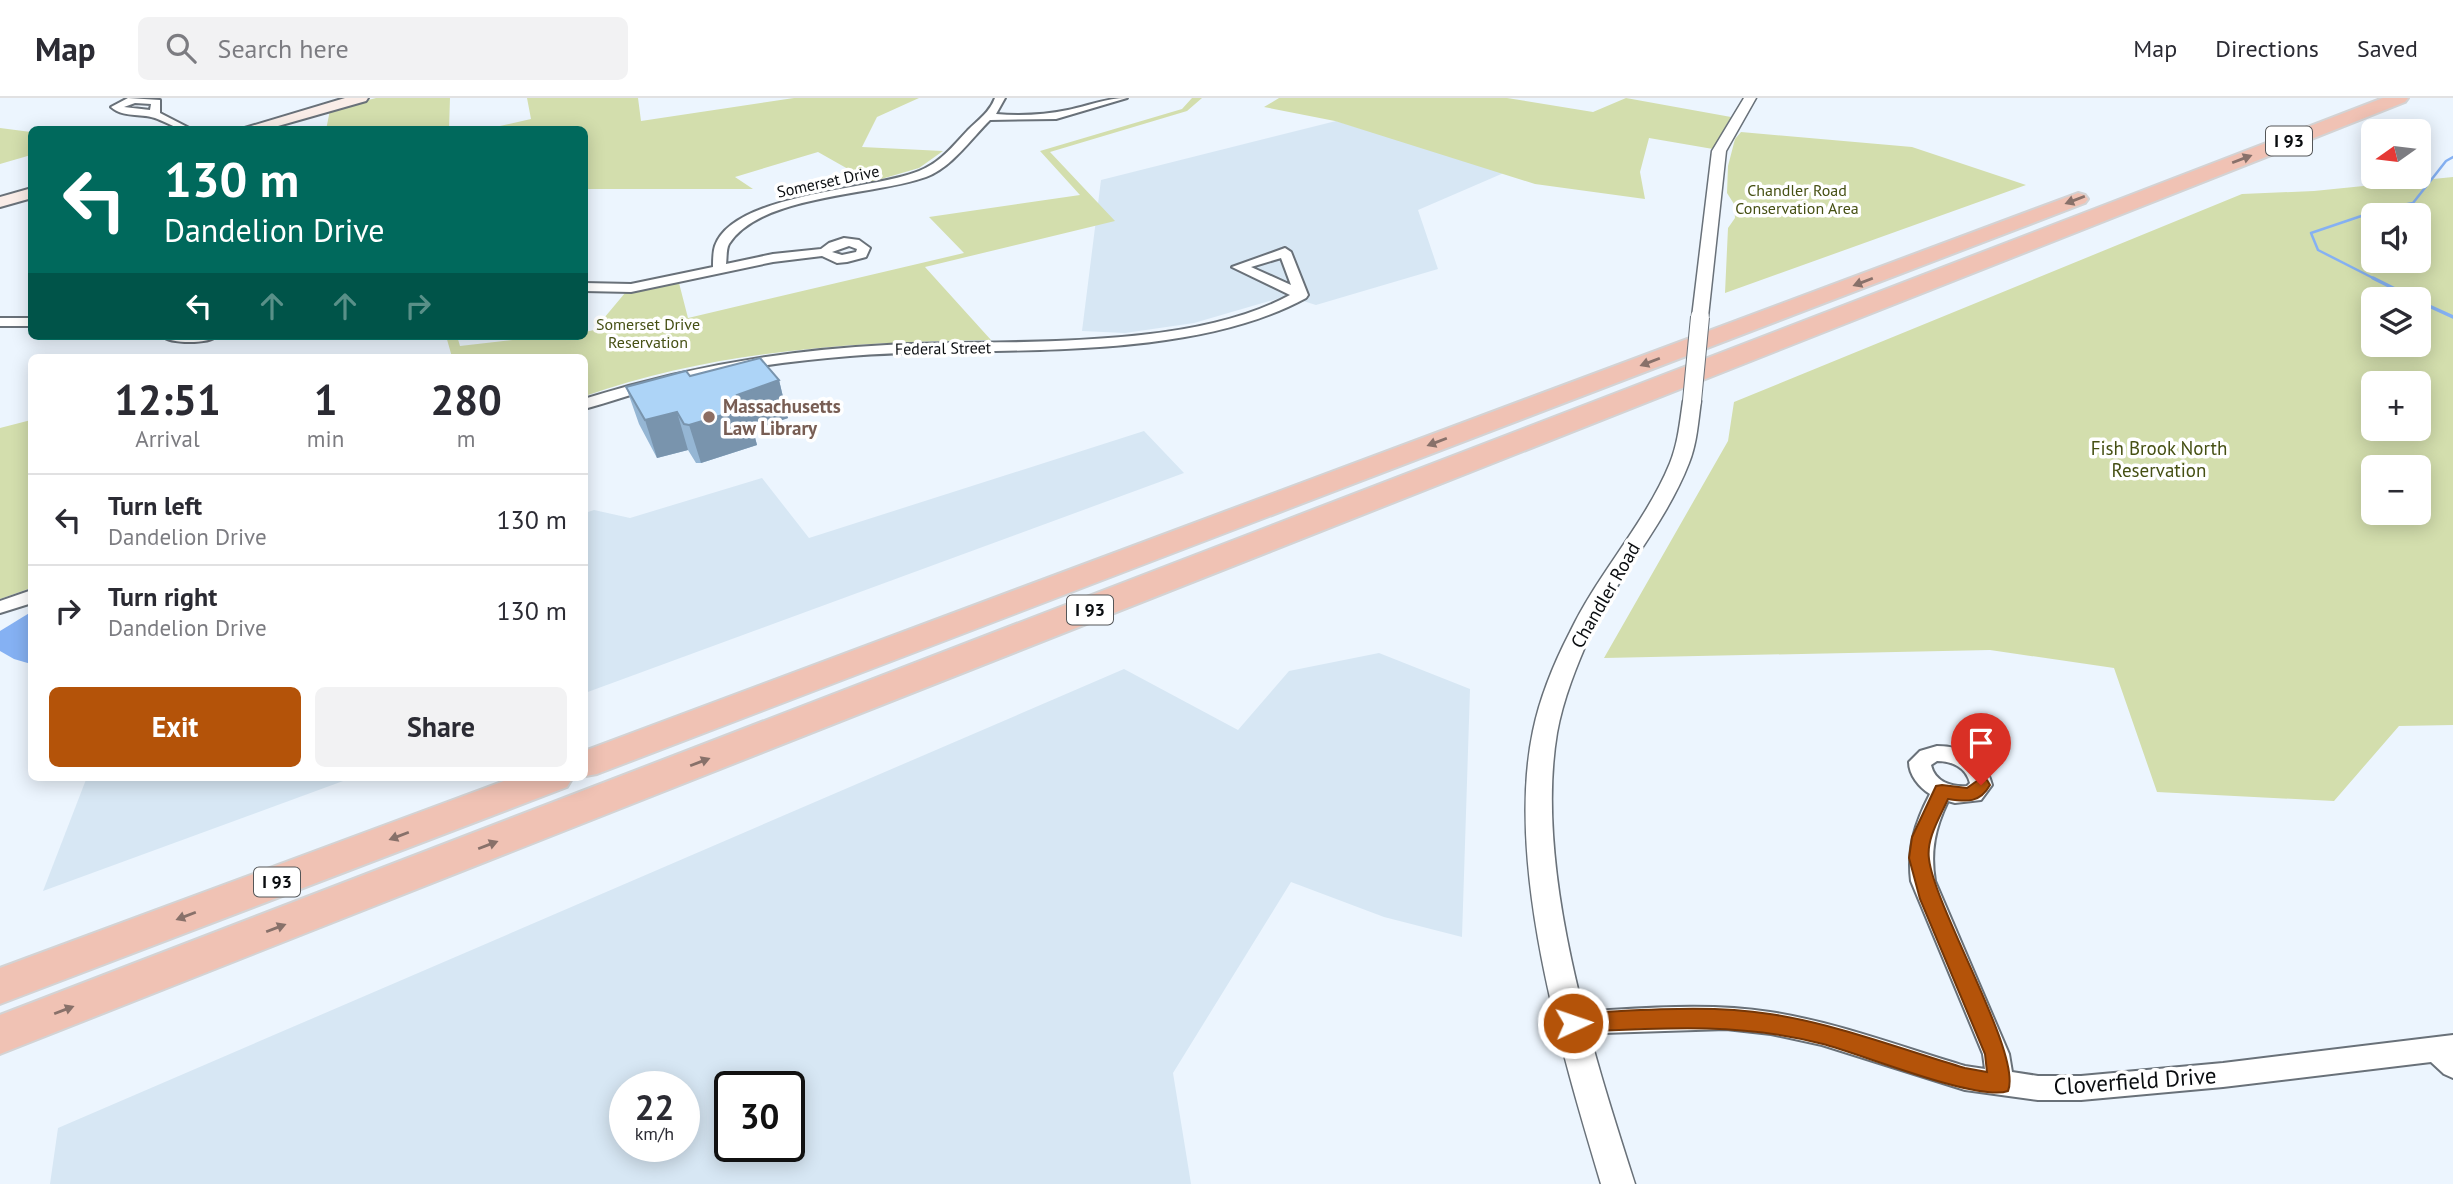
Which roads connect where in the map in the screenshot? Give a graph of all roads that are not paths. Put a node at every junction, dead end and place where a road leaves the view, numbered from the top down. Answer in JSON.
{"nodes":[{"id":1,"x":361,"y":98,"type":"edge"},
{"id":2,"x":1000,"y":98,"type":"edge"},
{"id":3,"x":1122,"y":98,"type":"edge"},
{"id":4,"x":1750,"y":98,"type":"edge"},
{"id":5,"x":2345,"y":98,"type":"edge"},
{"id":6,"x":2399,"y":98,"type":"edge"},
{"id":7,"x":155,"y":114,"type":"dead end"},
{"id":8,"x":987,"y":117,"type":"junction"},
{"id":9,"x":180,"y":126,"type":"edge"},
{"id":10,"x":260,"y":126,"type":"edge"},
{"id":11,"x":28,"y":194,"type":"edge"},
{"id":12,"x":0,"y":202,"type":"edge"},
{"id":13,"x":825,"y":252,"type":"dead end"},
{"id":14,"x":719,"y":270,"type":"junction"},
{"id":15,"x":588,"y":287,"type":"edge"},
{"id":16,"x":1301,"y":295,"type":"dead end"},
{"id":17,"x":0,"y":322,"type":"edge"},
{"id":18,"x":28,"y":322,"type":"edge"},
{"id":19,"x":588,"y":403,"type":"edge"},
{"id":20,"x":28,"y":597,"type":"edge"},
{"id":21,"x":0,"y":607,"type":"edge"},
{"id":22,"x":588,"y":763,"type":"edge"},
{"id":23,"x":543,"y":781,"type":"edge"},
{"id":24,"x":1942,"y":791,"type":"dead end"},
{"id":25,"x":0,"y":986,"type":"edge"},
{"id":26,"x":1573,"y":1023,"type":"junction"},
{"id":27,"x":0,"y":1035,"type":"edge"},
{"id":28,"x":2447,"y":1054,"type":"edge"},
{"id":29,"x":2000,"y":1084,"type":"junction"},
{"id":30,"x":1618,"y":1184,"type":"edge"}],
"edges":[{"from":1,"to":10,"type":"main road"},
{"from":2,"to":8,"type":"street","name":"Somerset Drive"},
{"from":3,"to":8,"type":"street"},
{"from":4,"to":26,"type":"street","name":"Chandler Road","bridge":true},
{"from":5,"to":22,"type":"highway","number":"I 93","one_way":true},
{"from":27,"to":6,"type":"highway","number":"I 93","one_way":true},
{"from":7,"to":9,"type":"street"},
{"from":8,"to":14,"type":"street","name":"Somerset Drive"},
{"from":11,"to":12,"type":"main road"},
{"from":13,"to":14,"type":"street"},
{"from":14,"to":15,"type":"street"},
{"from":16,"to":19,"type":"street","name":"Federal Street"},
{"from":17,"to":18,"type":"street"},
{"from":20,"to":21,"type":"street"},
{"from":23,"to":25,"type":"highway","number":"I 93","one_way":true},
{"from":24,"to":29,"type":"street"},
{"from":26,"to":29,"type":"street","name":"Cloverfield Drive"},
{"from":26,"to":30,"type":"street","name":"Chandler Road"},
{"from":28,"to":29,"type":"street","name":"Cloverfield Drive"}]}
